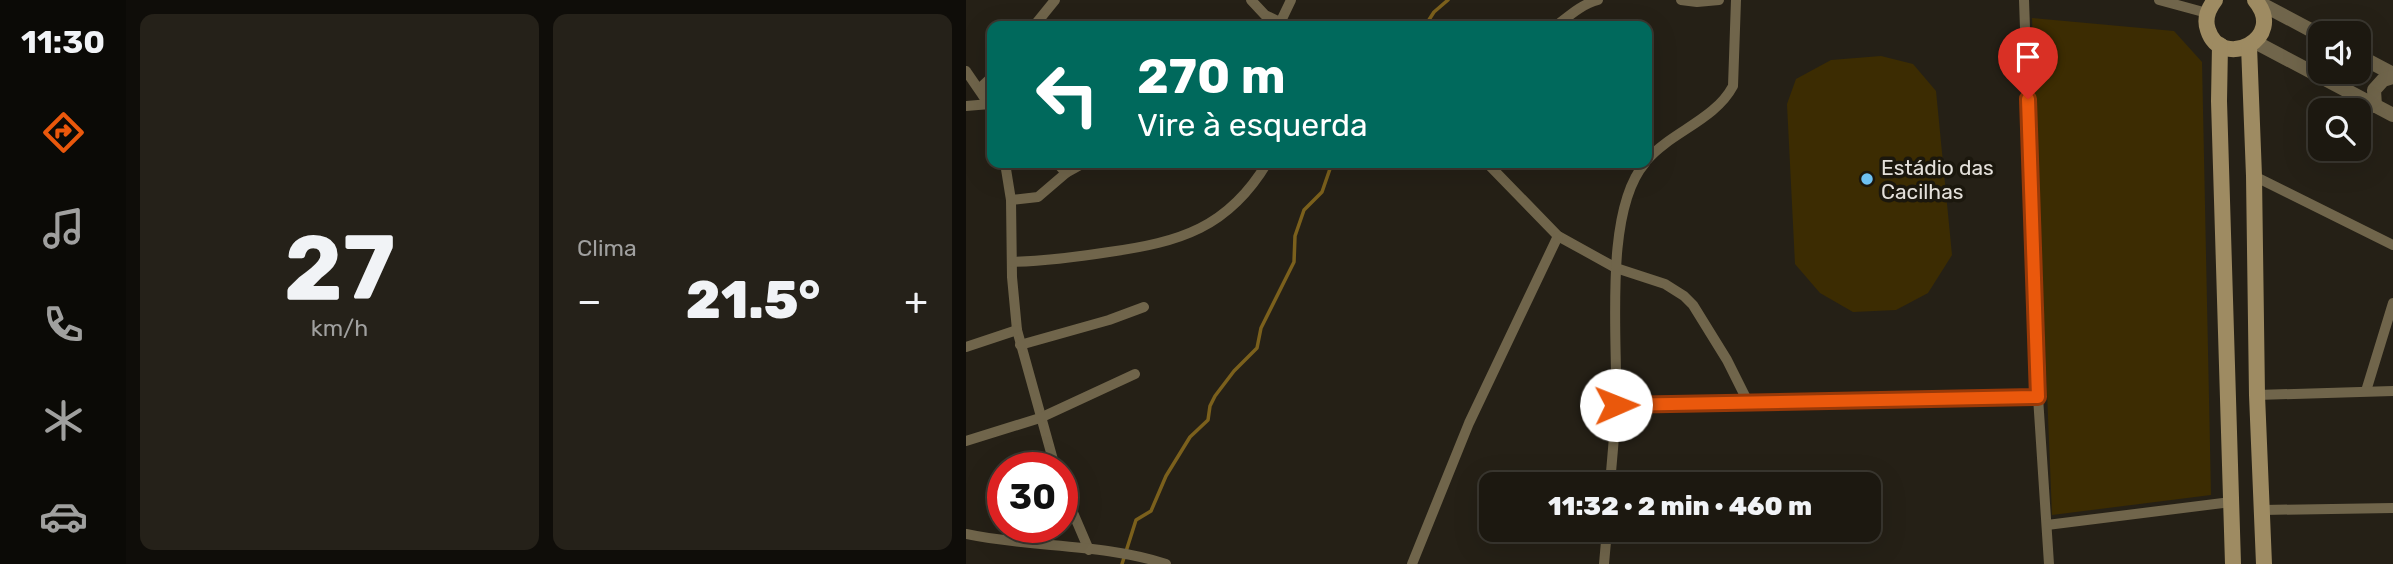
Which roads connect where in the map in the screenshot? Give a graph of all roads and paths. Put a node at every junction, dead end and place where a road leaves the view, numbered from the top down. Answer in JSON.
{"nodes":[{"id":1,"x":1055,"y":0,"type":"edge"},
{"id":2,"x":1251,"y":0,"type":"edge"},
{"id":3,"x":1291,"y":0,"type":"edge"},
{"id":4,"x":1598,"y":0,"type":"edge"},
{"id":5,"x":1681,"y":0,"type":"edge"},
{"id":6,"x":1719,"y":0,"type":"edge"},
{"id":7,"x":1736,"y":0,"type":"edge"},
{"id":8,"x":2024,"y":0,"type":"edge"},
{"id":9,"x":2159,"y":0,"type":"edge"},
{"id":10,"x":2255,"y":1,"type":"edge"},
{"id":11,"x":2211,"y":6,"type":"edge"},
{"id":12,"x":1038,"y":21,"type":"edge"},
{"id":13,"x":1276,"y":21,"type":"edge"},
{"id":14,"x":1285,"y":21,"type":"edge"},
{"id":15,"x":1562,"y":21,"type":"edge"},
{"id":16,"x":2308,"y":29,"type":"edge"},
{"id":17,"x":2252,"y":44,"type":"junction"},
{"id":18,"x":2220,"y":45,"type":"junction"},
{"id":19,"x":2371,"y":63,"type":"edge"},
{"id":20,"x":966,"y":71,"type":"edge"},
{"id":21,"x":2393,"y":75,"type":"edge"},
{"id":22,"x":987,"y":82,"type":"edge"},
{"id":23,"x":979,"y":89,"type":"junction"},
{"id":24,"x":987,"y":101,"type":"edge"},
{"id":25,"x":966,"y":106,"type":"edge"},
{"id":26,"x":2375,"y":106,"type":"junction"},
{"id":27,"x":987,"y":107,"type":"edge"},
{"id":28,"x":2393,"y":115,"type":"edge"},
{"id":29,"x":1652,"y":154,"type":"edge"},
{"id":30,"x":1006,"y":168,"type":"edge"},
{"id":31,"x":1062,"y":168,"type":"edge"},
{"id":32,"x":1075,"y":168,"type":"edge"},
{"id":33,"x":1264,"y":168,"type":"edge"},
{"id":34,"x":1492,"y":168,"type":"edge"},
{"id":35,"x":1642,"y":168,"type":"edge"},
{"id":36,"x":1066,"y":173,"type":"junction"},
{"id":37,"x":2254,"y":176,"type":"junction"},
{"id":38,"x":1011,"y":200,"type":"junction"},
{"id":39,"x":1559,"y":236,"type":"junction"},
{"id":40,"x":2393,"y":245,"type":"edge"},
{"id":41,"x":1012,"y":262,"type":"junction"},
{"id":42,"x":1616,"y":268,"type":"junction"},
{"id":43,"x":2393,"y":303,"type":"edge"},
{"id":44,"x":1144,"y":307,"type":"dead end"},
{"id":45,"x":1017,"y":330,"type":"junction"},
{"id":46,"x":1020,"y":345,"type":"junction"},
{"id":47,"x":966,"y":347,"type":"edge"},
{"id":48,"x":1135,"y":374,"type":"dead end"},
{"id":49,"x":2365,"y":391,"type":"junction"},
{"id":50,"x":2393,"y":391,"type":"edge"},
{"id":51,"x":2257,"y":395,"type":"junction"},
{"id":52,"x":2038,"y":397,"type":"junction"},
{"id":53,"x":1748,"y":402,"type":"junction"},
{"id":54,"x":1616,"y":405,"type":"junction"},
{"id":55,"x":1040,"y":418,"type":"junction"},
{"id":56,"x":966,"y":442,"type":"edge"},
{"id":57,"x":1050,"y":452,"type":"edge"},
{"id":58,"x":1611,"y":472,"type":"edge"},
{"id":59,"x":2231,"y":502,"type":"junction"},
{"id":60,"x":2393,"y":508,"type":"edge"},
{"id":61,"x":2263,"y":510,"type":"junction"},
{"id":62,"x":1078,"y":524,"type":"edge"},
{"id":63,"x":2047,"y":525,"type":"junction"},
{"id":64,"x":966,"y":534,"type":"edge"},
{"id":65,"x":1606,"y":542,"type":"edge"},
{"id":66,"x":1089,"y":550,"type":"junction"},
{"id":67,"x":1161,"y":562,"type":"edge"},
{"id":68,"x":1412,"y":564,"type":"edge"},
{"id":69,"x":1604,"y":564,"type":"edge"},
{"id":70,"x":2049,"y":564,"type":"edge"},
{"id":71,"x":2232,"y":564,"type":"edge"},
{"id":72,"x":2264,"y":564,"type":"edge"}],
"edges":[{"from":1,"to":12,"type":"street"},
{"from":2,"to":13,"type":"street"},
{"from":3,"to":14,"type":"street"},
{"from":4,"to":15,"type":"street"},
{"from":5,"to":6,"type":"street"},
{"from":7,"to":29,"type":"street"},
{"from":8,"to":52,"type":"street"},
{"from":9,"to":11,"type":"street"},
{"from":10,"to":16,"type":"street"},
{"from":10,"to":17,"type":"main road"},
{"from":11,"to":18,"type":"main road"},
{"from":17,"to":18,"type":"main road"},
{"from":17,"to":26,"type":"street"},
{"from":17,"to":37,"type":"main road"},
{"from":18,"to":59,"type":"main road"},
{"from":19,"to":21,"type":"street"},
{"from":20,"to":23,"type":"street"},
{"from":21,"to":26,"type":"street"},
{"from":22,"to":23,"type":"street"},
{"from":23,"to":24,"type":"street"},
{"from":25,"to":27,"type":"street"},
{"from":26,"to":28,"type":"street"},
{"from":30,"to":38,"type":"street"},
{"from":31,"to":36,"type":"street"},
{"from":32,"to":36,"type":"street"},
{"from":33,"to":41,"type":"street"},
{"from":34,"to":39,"type":"street"},
{"from":35,"to":42,"type":"street"},
{"from":36,"to":38,"type":"street"},
{"from":37,"to":40,"type":"street"},
{"from":37,"to":51,"type":"main road"},
{"from":38,"to":41,"type":"street"},
{"from":39,"to":42,"type":"street"},
{"from":39,"to":68,"type":"street"},
{"from":41,"to":45,"type":"street"},
{"from":42,"to":53,"type":"street"},
{"from":42,"to":54,"type":"street"},
{"from":43,"to":49,"type":"street"},
{"from":44,"to":46,"type":"street"},
{"from":45,"to":46,"type":"street"},
{"from":45,"to":47,"type":"street"},
{"from":46,"to":55,"type":"street"},
{"from":48,"to":55,"type":"street"},
{"from":49,"to":50,"type":"street"},
{"from":49,"to":51,"type":"street"},
{"from":51,"to":61,"type":"main road"},
{"from":52,"to":53,"type":"street"},
{"from":52,"to":63,"type":"street"},
{"from":53,"to":54,"type":"street"},
{"from":54,"to":58,"type":"street"},
{"from":55,"to":56,"type":"street"},
{"from":55,"to":57,"type":"street"},
{"from":59,"to":63,"type":"street"},
{"from":59,"to":71,"type":"main road"},
{"from":60,"to":61,"type":"street"},
{"from":61,"to":72,"type":"main road"},
{"from":62,"to":66,"type":"street"},
{"from":63,"to":70,"type":"street"},
{"from":64,"to":66,"type":"street"},
{"from":65,"to":69,"type":"street"},
{"from":66,"to":67,"type":"street"}]}
